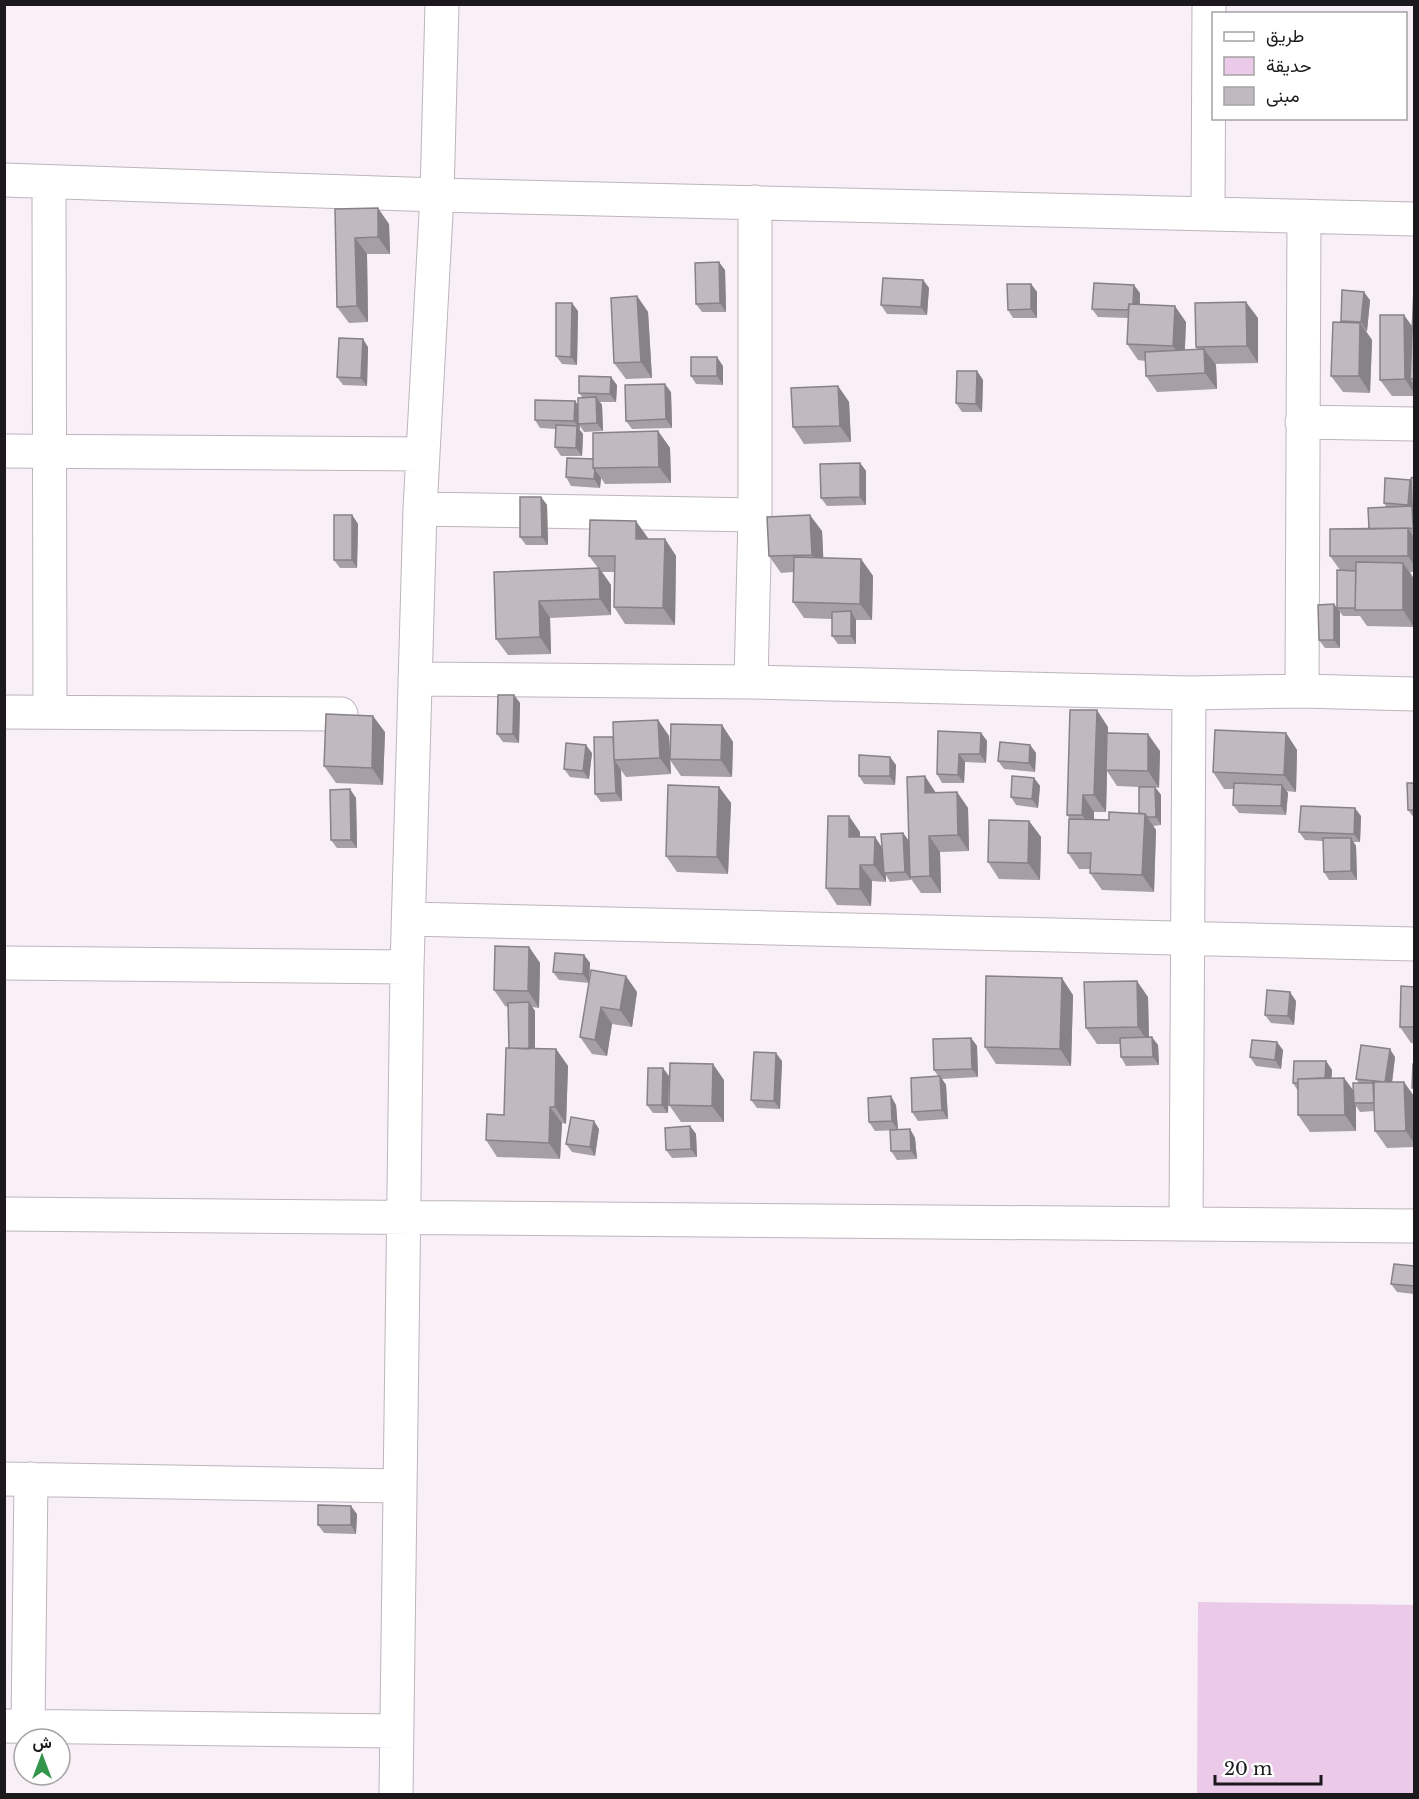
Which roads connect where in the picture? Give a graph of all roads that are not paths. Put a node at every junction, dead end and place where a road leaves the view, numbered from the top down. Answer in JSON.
{"nodes":[{"id":1,"x":442,"y":4,"type":"edge"},
{"id":2,"x":1209,"y":4,"type":"edge"},
{"id":3,"x":4,"y":180,"type":"edge"},
{"id":4,"x":49,"y":182,"type":"junction"},
{"id":5,"x":437,"y":195,"type":"junction"},
{"id":6,"x":755,"y":202,"type":"junction"},
{"id":7,"x":1208,"y":214,"type":"junction"},
{"id":8,"x":1304,"y":216,"type":"junction"},
{"id":9,"x":1414,"y":219,"type":"edge"},
{"id":10,"x":1302,"y":422,"type":"junction"},
{"id":11,"x":1414,"y":424,"type":"edge"},
{"id":12,"x":4,"y":452,"type":"edge"},
{"id":13,"x":47,"y":453,"type":"junction"},
{"id":14,"x":423,"y":454,"type":"junction"},
{"id":15,"x":420,"y":509,"type":"junction"},
{"id":16,"x":755,"y":515,"type":"junction"},
{"id":17,"x":415,"y":679,"type":"junction"},
{"id":18,"x":751,"y":682,"type":"junction"},
{"id":19,"x":1302,"y":691,"type":"junction"},
{"id":20,"x":1189,"y":693,"type":"junction"},
{"id":21,"x":1414,"y":694,"type":"edge"},
{"id":22,"x":4,"y":712,"type":"edge"},
{"id":23,"x":50,"y":712,"type":"junction"},
{"id":24,"x":341,"y":714,"type":"edge"},
{"id":25,"x":410,"y":920,"type":"junction"},
{"id":26,"x":1190,"y":940,"type":"junction"},
{"id":27,"x":1414,"y":944,"type":"edge"},
{"id":28,"x":4,"y":963,"type":"edge"},
{"id":29,"x":407,"y":967,"type":"junction"},
{"id":30,"x":4,"y":1214,"type":"edge"},
{"id":31,"x":405,"y":1216,"type":"junction"},
{"id":32,"x":1186,"y":1224,"type":"junction"},
{"id":33,"x":1414,"y":1226,"type":"edge"},
{"id":34,"x":18,"y":1479,"type":"edge"},
{"id":35,"x":399,"y":1486,"type":"junction"},
{"id":36,"x":16,"y":1726,"type":"edge"},
{"id":37,"x":396,"y":1731,"type":"junction"},
{"id":38,"x":396,"y":1794,"type":"edge"}],
"edges":[{"from":1,"to":5,"type":"street"},
{"from":2,"to":7,"type":"street"},
{"from":3,"to":4,"type":"street"},
{"from":4,"to":5,"type":"street"},
{"from":4,"to":13,"type":"street"},
{"from":5,"to":6,"type":"street"},
{"from":5,"to":14,"type":"street"},
{"from":6,"to":7,"type":"street"},
{"from":6,"to":16,"type":"street"},
{"from":7,"to":8,"type":"street"},
{"from":8,"to":9,"type":"street"},
{"from":8,"to":10,"type":"street"},
{"from":10,"to":11,"type":"street"},
{"from":10,"to":19,"type":"street"},
{"from":12,"to":13,"type":"street"},
{"from":13,"to":14,"type":"street"},
{"from":13,"to":23,"type":"street"},
{"from":14,"to":15,"type":"street"},
{"from":15,"to":16,"type":"street"},
{"from":15,"to":17,"type":"street"},
{"from":16,"to":18,"type":"street"},
{"from":17,"to":18,"type":"street"},
{"from":17,"to":25,"type":"street"},
{"from":18,"to":20,"type":"street"},
{"from":19,"to":20,"type":"street"},
{"from":19,"to":21,"type":"street"},
{"from":20,"to":26,"type":"street"},
{"from":22,"to":23,"type":"street"},
{"from":23,"to":24,"type":"street"},
{"from":25,"to":26,"type":"street"},
{"from":25,"to":29,"type":"street"},
{"from":26,"to":27,"type":"street"},
{"from":26,"to":32,"type":"street"},
{"from":28,"to":29,"type":"street"},
{"from":29,"to":31,"type":"street"},
{"from":30,"to":31,"type":"street"},
{"from":31,"to":32,"type":"street"},
{"from":31,"to":35,"type":"street"},
{"from":32,"to":33,"type":"street"},
{"from":34,"to":35,"type":"street"},
{"from":34,"to":36,"type":"street"},
{"from":35,"to":37,"type":"street"},
{"from":36,"to":37,"type":"street"},
{"from":37,"to":38,"type":"street"}]}
